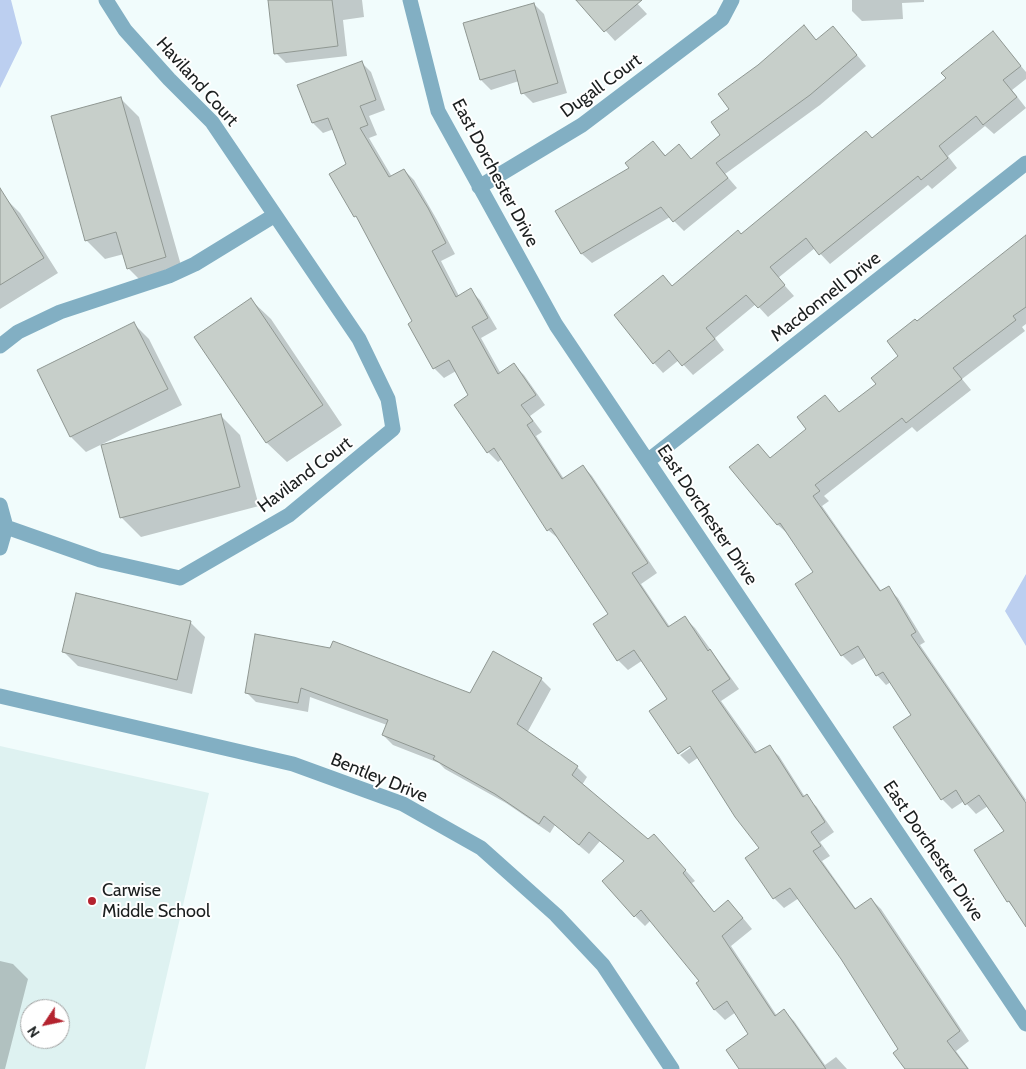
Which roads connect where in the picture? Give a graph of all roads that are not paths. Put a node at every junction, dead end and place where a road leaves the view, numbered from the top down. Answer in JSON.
{"nodes":[{"id":1,"x":106,"y":0,"type":"edge"},
{"id":2,"x":410,"y":0,"type":"edge"},
{"id":3,"x":732,"y":0,"type":"edge"},
{"id":4,"x":1026,"y":163,"type":"edge"},
{"id":5,"x":479,"y":187,"type":"junction"},
{"id":6,"x":275,"y":215,"type":"junction"},
{"id":7,"x":0,"y":346,"type":"edge"},
{"id":8,"x":649,"y":460,"type":"junction"},
{"id":9,"x":0,"y":505,"type":"edge"},
{"id":10,"x":6,"y":527,"type":"junction"},
{"id":11,"x":0,"y":548,"type":"edge"},
{"id":12,"x":0,"y":696,"type":"edge"},
{"id":13,"x":1026,"y":1024,"type":"edge"},
{"id":14,"x":672,"y":1069,"type":"edge"}],
"edges":[{"from":1,"to":6,"type":"street","name":"Haviland Court"},
{"from":2,"to":5,"type":"street","name":"East Dorchester Drive"},
{"from":3,"to":5,"type":"street","name":"Dugall Court"},
{"from":4,"to":8,"type":"street","name":"Macdonnell Drive"},
{"from":5,"to":8,"type":"street","name":"East Dorchester Drive"},
{"from":6,"to":7,"type":"street"},
{"from":6,"to":10,"type":"street","name":"Haviland Court"},
{"from":8,"to":13,"type":"street","name":"East Dorchester Drive"},
{"from":9,"to":10,"type":"street"},
{"from":10,"to":11,"type":"street"},
{"from":12,"to":14,"type":"street","name":"Bentley Drive"}]}
